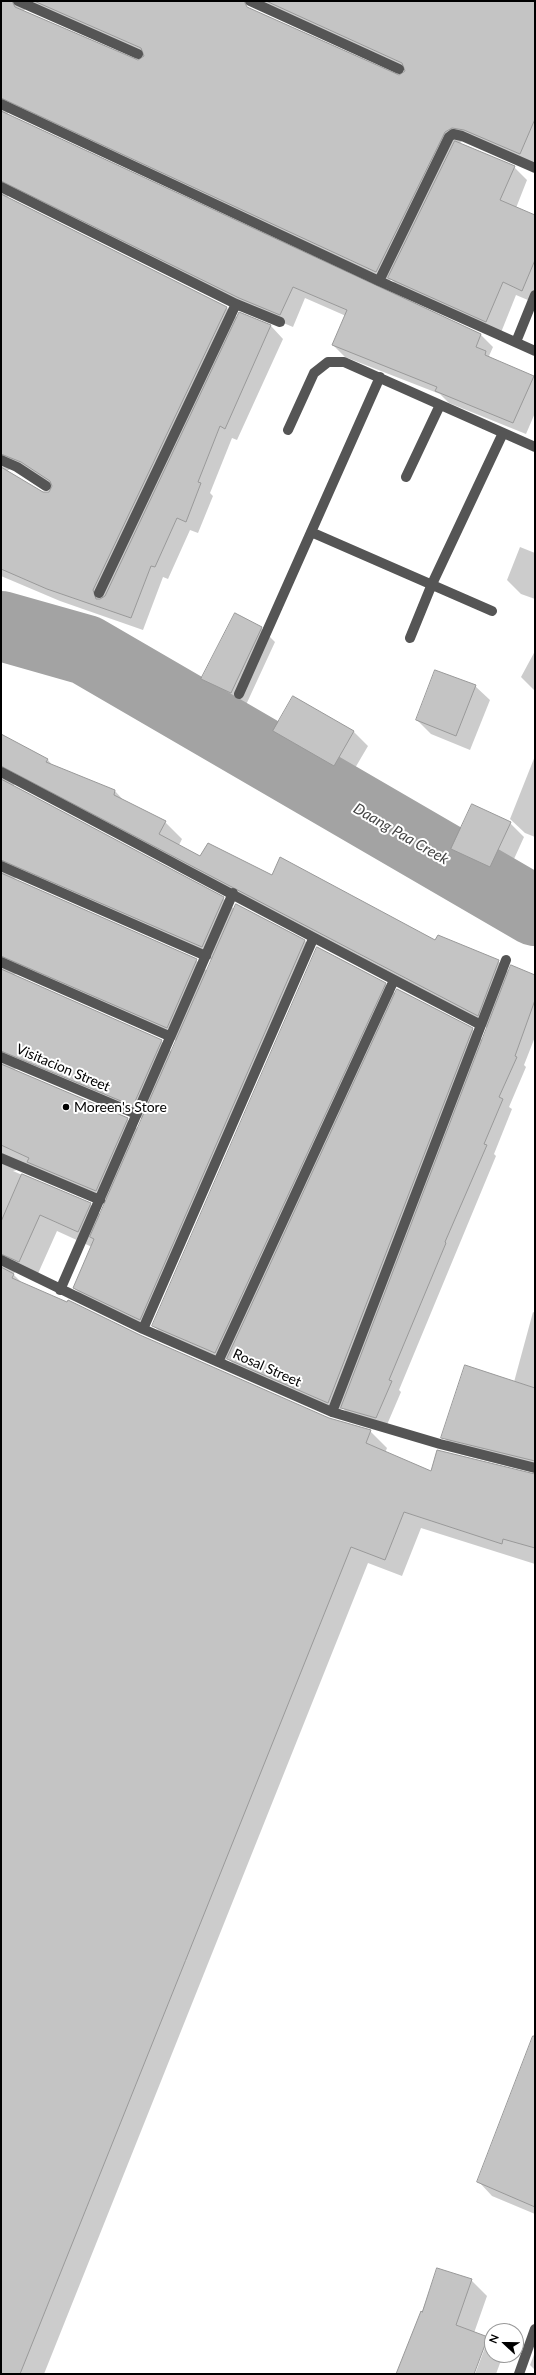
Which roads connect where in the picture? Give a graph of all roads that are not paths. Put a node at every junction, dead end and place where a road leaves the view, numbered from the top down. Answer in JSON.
{"nodes":[{"id":1,"x":18,"y":1,"type":"edge"},
{"id":2,"x":250,"y":1,"type":"edge"},
{"id":3,"x":138,"y":54,"type":"dead end"},
{"id":4,"x":399,"y":69,"type":"dead end"},
{"id":5,"x":1,"y":104,"type":"edge"},
{"id":6,"x":535,"y":168,"type":"edge"},
{"id":7,"x":1,"y":187,"type":"edge"},
{"id":8,"x":379,"y":281,"type":"junction"},
{"id":9,"x":535,"y":295,"type":"edge"},
{"id":10,"x":236,"y":304,"type":"junction"},
{"id":11,"x":280,"y":322,"type":"dead end"},
{"id":12,"x":516,"y":342,"type":"junction"},
{"id":13,"x":535,"y":350,"type":"edge"},
{"id":14,"x":380,"y":377,"type":"junction"},
{"id":15,"x":440,"y":405,"type":"junction"},
{"id":16,"x":288,"y":430,"type":"dead end"},
{"id":17,"x":503,"y":433,"type":"junction"},
{"id":18,"x":535,"y":447,"type":"edge"},
{"id":19,"x":1,"y":460,"type":"edge"},
{"id":20,"x":406,"y":477,"type":"dead end"},
{"id":21,"x":46,"y":486,"type":"dead end"},
{"id":22,"x":311,"y":532,"type":"junction"},
{"id":23,"x":432,"y":584,"type":"junction"},
{"id":24,"x":99,"y":593,"type":"dead end"},
{"id":25,"x":492,"y":611,"type":"dead end"},
{"id":26,"x":410,"y":638,"type":"dead end"},
{"id":27,"x":239,"y":694,"type":"dead end"},
{"id":28,"x":1,"y":772,"type":"edge"},
{"id":29,"x":1,"y":866,"type":"edge"},
{"id":30,"x":233,"y":893,"type":"junction"},
{"id":31,"x":313,"y":939,"type":"junction"},
{"id":32,"x":206,"y":956,"type":"junction"},
{"id":33,"x":506,"y":960,"type":"dead end"},
{"id":34,"x":1,"y":962,"type":"edge"},
{"id":35,"x":394,"y":980,"type":"junction"},
{"id":36,"x":481,"y":1025,"type":"junction"},
{"id":37,"x":169,"y":1036,"type":"junction"},
{"id":38,"x":1,"y":1056,"type":"edge"},
{"id":39,"x":136,"y":1114,"type":"junction"},
{"id":40,"x":1,"y":1158,"type":"edge"},
{"id":41,"x":100,"y":1200,"type":"junction"},
{"id":42,"x":1,"y":1260,"type":"edge"},
{"id":43,"x":60,"y":1290,"type":"junction"},
{"id":44,"x":142,"y":1329,"type":"junction"},
{"id":45,"x":218,"y":1362,"type":"junction"},
{"id":46,"x":332,"y":1412,"type":"junction"},
{"id":47,"x":535,"y":1468,"type":"edge"},
{"id":48,"x":535,"y":2329,"type":"edge"},
{"id":49,"x":519,"y":2374,"type":"edge"}],
"edges":[{"from":1,"to":3,"type":"street"},
{"from":2,"to":4,"type":"street"},
{"from":5,"to":8,"type":"street"},
{"from":6,"to":8,"type":"street"},
{"from":7,"to":10,"type":"street"},
{"from":8,"to":12,"type":"street"},
{"from":9,"to":12,"type":"street"},
{"from":10,"to":11,"type":"street"},
{"from":10,"to":24,"type":"street"},
{"from":12,"to":13,"type":"street"},
{"from":14,"to":15,"type":"street"},
{"from":14,"to":16,"type":"street"},
{"from":14,"to":22,"type":"street"},
{"from":15,"to":17,"type":"street"},
{"from":15,"to":20,"type":"street"},
{"from":17,"to":18,"type":"street"},
{"from":17,"to":23,"type":"street"},
{"from":19,"to":21,"type":"street"},
{"from":22,"to":23,"type":"street"},
{"from":22,"to":27,"type":"street"},
{"from":23,"to":25,"type":"street"},
{"from":23,"to":26,"type":"street"},
{"from":28,"to":30,"type":"street"},
{"from":29,"to":32,"type":"street"},
{"from":30,"to":31,"type":"street"},
{"from":30,"to":32,"type":"street"},
{"from":31,"to":35,"type":"street"},
{"from":31,"to":44,"type":"street"},
{"from":32,"to":37,"type":"street"},
{"from":33,"to":36,"type":"street"},
{"from":34,"to":37,"type":"street"},
{"from":35,"to":36,"type":"street"},
{"from":35,"to":45,"type":"street"},
{"from":36,"to":46,"type":"street"},
{"from":37,"to":39,"type":"street"},
{"from":38,"to":39,"type":"street","name":"Visitacion Street"},
{"from":39,"to":41,"type":"street"},
{"from":40,"to":41,"type":"street"},
{"from":41,"to":43,"type":"street"},
{"from":42,"to":43,"type":"street","name":"Rosal Street"},
{"from":43,"to":44,"type":"street","name":"Rosal Street"},
{"from":44,"to":45,"type":"street","name":"Rosal Street"},
{"from":45,"to":46,"type":"street","name":"Rosal Street"},
{"from":46,"to":47,"type":"street","name":"Rosal Street"},
{"from":48,"to":49,"type":"street"}]}
